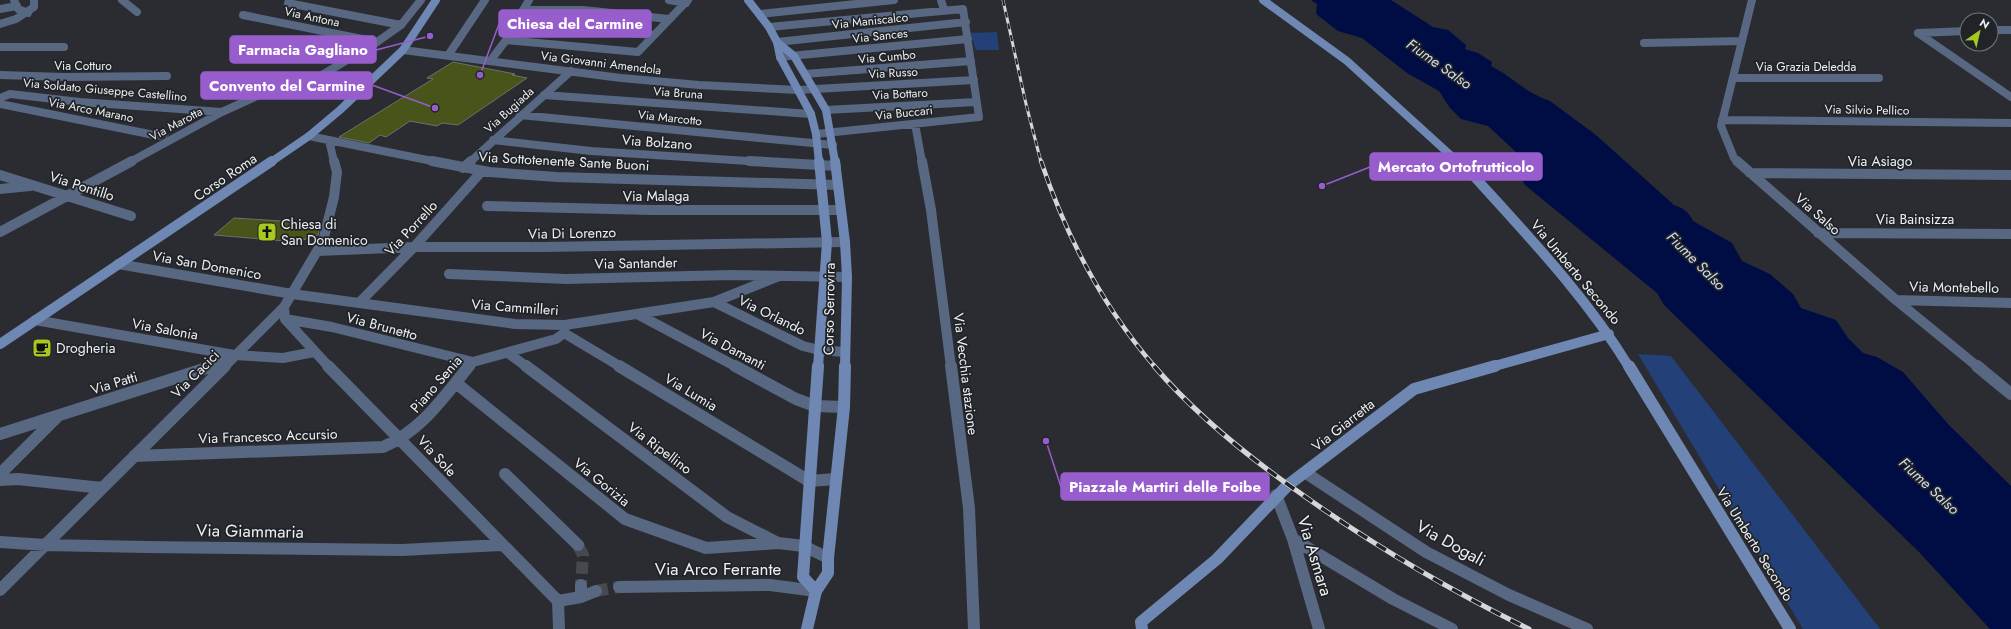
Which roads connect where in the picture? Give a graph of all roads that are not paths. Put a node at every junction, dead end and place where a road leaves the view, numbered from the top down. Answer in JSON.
{"nodes":[{"id":1,"x":34,"y":0,"type":"edge"},
{"id":2,"x":122,"y":0,"type":"edge"},
{"id":3,"x":421,"y":0,"type":"edge"},
{"id":4,"x":436,"y":0,"type":"edge"},
{"id":5,"x":485,"y":0,"type":"edge"},
{"id":6,"x":528,"y":0,"type":"edge"},
{"id":7,"x":669,"y":0,"type":"edge"},
{"id":8,"x":751,"y":0,"type":"edge"},
{"id":9,"x":894,"y":0,"type":"edge"},
{"id":10,"x":941,"y":0,"type":"edge"},
{"id":11,"x":1263,"y":0,"type":"edge"},
{"id":12,"x":1752,"y":0,"type":"edge"},
{"id":13,"x":687,"y":2,"type":"edge"},
{"id":14,"x":16,"y":3,"type":"edge"},
{"id":15,"x":288,"y":3,"type":"dead end"},
{"id":16,"x":0,"y":9,"type":"edge"},
{"id":17,"x":523,"y":10,"type":"junction"},
{"id":18,"x":944,"y":10,"type":"junction"},
{"id":19,"x":136,"y":12,"type":"dead end"},
{"id":20,"x":28,"y":13,"type":"junction"},
{"id":21,"x":243,"y":14,"type":"dead end"},
{"id":22,"x":760,"y":14,"type":"junction"},
{"id":23,"x":669,"y":19,"type":"junction"},
{"id":24,"x":966,"y":22,"type":"junction"},
{"id":25,"x":0,"y":24,"type":"edge"},
{"id":26,"x":515,"y":24,"type":"junction"},
{"id":27,"x":401,"y":25,"type":"junction"},
{"id":28,"x":769,"y":27,"type":"junction"},
{"id":29,"x":1999,"y":30,"type":"edge"},
{"id":30,"x":2011,"y":30,"type":"edge"},
{"id":31,"x":1959,"y":31,"type":"edge"},
{"id":32,"x":653,"y":35,"type":"junction"},
{"id":33,"x":968,"y":39,"type":"junction"},
{"id":34,"x":506,"y":40,"type":"junction"},
{"id":35,"x":1742,"y":41,"type":"junction"},
{"id":36,"x":376,"y":42,"type":"junction"},
{"id":37,"x":777,"y":42,"type":"junction"},
{"id":38,"x":1644,"y":43,"type":"dead end"},
{"id":39,"x":0,"y":47,"type":"edge"},
{"id":40,"x":64,"y":48,"type":"dead end"},
{"id":41,"x":403,"y":50,"type":"junction"},
{"id":42,"x":449,"y":54,"type":"junction"},
{"id":43,"x":794,"y":56,"type":"junction"},
{"id":44,"x":780,"y":57,"type":"junction"},
{"id":45,"x":491,"y":60,"type":"junction"},
{"id":46,"x":971,"y":61,"type":"junction"},
{"id":47,"x":571,"y":71,"type":"junction"},
{"id":48,"x":805,"y":74,"type":"junction"},
{"id":49,"x":0,"y":75,"type":"edge"},
{"id":50,"x":167,"y":76,"type":"dead end"},
{"id":51,"x":1733,"y":78,"type":"junction"},
{"id":52,"x":1879,"y":78,"type":"dead end"},
{"id":53,"x":974,"y":80,"type":"junction"},
{"id":54,"x":814,"y":89,"type":"junction"},
{"id":55,"x":798,"y":90,"type":"junction"},
{"id":56,"x":544,"y":95,"type":"junction"},
{"id":57,"x":2011,"y":97,"type":"edge"},
{"id":58,"x":0,"y":98,"type":"edge"},
{"id":59,"x":976,"y":102,"type":"junction"},
{"id":60,"x":0,"y":104,"type":"edge"},
{"id":61,"x":826,"y":110,"type":"junction"},
{"id":62,"x":222,"y":112,"type":"junction"},
{"id":63,"x":811,"y":114,"type":"junction"},
{"id":64,"x":520,"y":116,"type":"junction"},
{"id":65,"x":1722,"y":120,"type":"junction"},
{"id":66,"x":2011,"y":123,"type":"edge"},
{"id":67,"x":915,"y":124,"type":"junction"},
{"id":68,"x":832,"y":132,"type":"junction"},
{"id":69,"x":154,"y":135,"type":"tunnel mouth"},
{"id":70,"x":308,"y":136,"type":"junction"},
{"id":71,"x":817,"y":139,"type":"junction"},
{"id":72,"x":329,"y":140,"type":"junction"},
{"id":73,"x":493,"y":140,"type":"junction"},
{"id":74,"x":833,"y":145,"type":"junction"},
{"id":75,"x":819,"y":164,"type":"junction"},
{"id":76,"x":836,"y":166,"type":"junction"},
{"id":77,"x":463,"y":168,"type":"junction"},
{"id":78,"x":482,"y":171,"type":"junction"},
{"id":79,"x":1750,"y":174,"type":"junction"},
{"id":80,"x":0,"y":175,"type":"edge"},
{"id":81,"x":2011,"y":175,"type":"edge"},
{"id":82,"x":822,"y":184,"type":"junction"},
{"id":83,"x":838,"y":185,"type":"junction"},
{"id":84,"x":38,"y":186,"type":"junction"},
{"id":85,"x":0,"y":189,"type":"edge"},
{"id":86,"x":67,"y":195,"type":"junction"},
{"id":87,"x":487,"y":206,"type":"dead end"},
{"id":88,"x":824,"y":209,"type":"junction"},
{"id":89,"x":841,"y":210,"type":"junction"},
{"id":90,"x":131,"y":216,"type":"dead end"},
{"id":91,"x":0,"y":232,"type":"edge"},
{"id":92,"x":1818,"y":233,"type":"junction"},
{"id":93,"x":2011,"y":234,"type":"edge"},
{"id":94,"x":827,"y":242,"type":"junction"},
{"id":95,"x":845,"y":242,"type":"junction"},
{"id":96,"x":414,"y":247,"type":"junction"},
{"id":97,"x":318,"y":251,"type":"junction"},
{"id":98,"x":118,"y":264,"type":"junction"},
{"id":99,"x":448,"y":274,"type":"dead end"},
{"id":100,"x":779,"y":276,"type":"junction"},
{"id":101,"x":825,"y":277,"type":"junction"},
{"id":102,"x":847,"y":277,"type":"junction"},
{"id":103,"x":292,"y":294,"type":"junction"},
{"id":104,"x":1896,"y":300,"type":"junction"},
{"id":105,"x":714,"y":302,"type":"junction"},
{"id":106,"x":359,"y":303,"type":"junction"},
{"id":107,"x":2011,"y":303,"type":"edge"},
{"id":108,"x":284,"y":307,"type":"junction"},
{"id":109,"x":639,"y":315,"type":"junction"},
{"id":110,"x":36,"y":320,"type":"junction"},
{"id":111,"x":285,"y":320,"type":"junction"},
{"id":112,"x":564,"y":329,"type":"junction"},
{"id":113,"x":1609,"y":334,"type":"junction"},
{"id":114,"x":0,"y":344,"type":"edge"},
{"id":115,"x":819,"y":350,"type":"junction"},
{"id":116,"x":314,"y":352,"type":"junction"},
{"id":117,"x":845,"y":352,"type":"junction"},
{"id":118,"x":508,"y":353,"type":"junction"},
{"id":119,"x":234,"y":356,"type":"junction"},
{"id":120,"x":473,"y":362,"type":"junction"},
{"id":121,"x":456,"y":383,"type":"junction"},
{"id":122,"x":2011,"y":394,"type":"edge"},
{"id":123,"x":815,"y":406,"type":"junction"},
{"id":124,"x":844,"y":407,"type":"junction"},
{"id":125,"x":59,"y":415,"type":"junction"},
{"id":126,"x":0,"y":434,"type":"edge"},
{"id":127,"x":401,"y":439,"type":"junction"},
{"id":128,"x":134,"y":456,"type":"junction"},
{"id":129,"x":1306,"y":473,"type":"junction"},
{"id":130,"x":0,"y":474,"type":"edge"},
{"id":131,"x":505,"y":474,"type":"dead end"},
{"id":132,"x":836,"y":479,"type":"junction"},
{"id":133,"x":0,"y":480,"type":"edge"},
{"id":134,"x":809,"y":481,"type":"junction"},
{"id":135,"x":102,"y":488,"type":"junction"},
{"id":136,"x":1276,"y":495,"type":"junction"},
{"id":137,"x":1293,"y":539,"type":"junction"},
{"id":138,"x":0,"y":542,"type":"edge"},
{"id":139,"x":778,"y":543,"type":"junction"},
{"id":140,"x":46,"y":545,"type":"junction"},
{"id":141,"x":501,"y":545,"type":"junction"},
{"id":142,"x":578,"y":546,"type":"tunnel mouth"},
{"id":143,"x":804,"y":546,"type":"junction"},
{"id":144,"x":828,"y":558,"type":"junction"},
{"id":145,"x":619,"y":587,"type":"tunnel mouth"},
{"id":146,"x":0,"y":590,"type":"edge"},
{"id":147,"x":596,"y":591,"type":"tunnel mouth"},
{"id":148,"x":816,"y":591,"type":"junction"},
{"id":149,"x":558,"y":601,"type":"junction"},
{"id":150,"x":1142,"y":626,"type":"edge"},
{"id":151,"x":559,"y":629,"type":"edge"},
{"id":152,"x":807,"y":629,"type":"edge"},
{"id":153,"x":974,"y":629,"type":"edge"},
{"id":154,"x":1319,"y":629,"type":"edge"},
{"id":155,"x":1452,"y":629,"type":"edge"},
{"id":156,"x":1587,"y":629,"type":"edge"},
{"id":157,"x":1790,"y":629,"type":"edge"}],
"edges":[{"from":1,"to":20,"type":"street"},
{"from":2,"to":19,"type":"street"},
{"from":3,"to":27,"type":"street","name":"Via Marotta"},
{"from":4,"to":41,"type":"main road","name":"Corso Roma"},
{"from":5,"to":42,"type":"street"},
{"from":6,"to":17,"type":"street"},
{"from":7,"to":13,"type":"street"},
{"from":8,"to":22,"type":"main road","name":"Corso Serrovira"},
{"from":9,"to":22,"type":"street"},
{"from":10,"to":18,"type":"street"},
{"from":11,"to":113,"type":"main road","name":"Via Umberto Secondo"},
{"from":12,"to":35,"type":"street","name":"Via Salso"},
{"from":13,"to":23,"type":"street"},
{"from":14,"to":16,"type":"street"},
{"from":14,"to":20,"type":"street"},
{"from":15,"to":27,"type":"street"},
{"from":17,"to":23,"type":"street"},
{"from":17,"to":26,"type":"street"},
{"from":18,"to":24,"type":"street"},
{"from":18,"to":28,"type":"street"},
{"from":20,"to":25,"type":"street"},
{"from":21,"to":36,"type":"street","name":"Via Antona"},
{"from":22,"to":28,"type":"main road","name":"Corso Serrovira"},
{"from":23,"to":32,"type":"street"},
{"from":24,"to":33,"type":"street"},
{"from":24,"to":37,"type":"street","name":"Via Maniscalco"},
{"from":26,"to":32,"type":"street"},
{"from":26,"to":34,"type":"street"},
{"from":27,"to":36,"type":"street","name":"Via Marotta"},
{"from":28,"to":37,"type":"main road","name":"Corso Serrovira"},
{"from":29,"to":30,"type":"street"},
{"from":31,"to":57,"type":"street"},
{"from":32,"to":34,"type":"street"},
{"from":33,"to":43,"type":"street","name":"Via Sances"},
{"from":33,"to":46,"type":"street"},
{"from":34,"to":45,"type":"street"},
{"from":35,"to":38,"type":"street"},
{"from":35,"to":51,"type":"street","name":"Via Salso"},
{"from":36,"to":62,"type":"street","name":"Via Marotta"},
{"from":37,"to":43,"type":"main road","name":"Corso Serrovira"},
{"from":37,"to":44,"type":"main road","name":"Corso Serrovira"},
{"from":39,"to":40,"type":"street","name":"Via Cotturo"},
{"from":41,"to":42,"type":"street","name":"Via Giovanni Amendola"},
{"from":41,"to":70,"type":"main road","name":"Corso Roma"},
{"from":42,"to":45,"type":"street","name":"Via Giovanni Amendola"},
{"from":43,"to":44,"type":"street","name":"Via Sances"},
{"from":43,"to":48,"type":"main road","name":"Corso Serrovira"},
{"from":44,"to":55,"type":"main road","name":"Corso Serrovira"},
{"from":45,"to":47,"type":"street","name":"Via Giovanni Amendola"},
{"from":46,"to":48,"type":"street","name":"Via Cumbo"},
{"from":46,"to":53,"type":"street"},
{"from":47,"to":55,"type":"street","name":"Via Giovanni Amendola"},
{"from":47,"to":56,"type":"street","name":"Via Bugiada"},
{"from":48,"to":54,"type":"main road","name":"Corso Serrovira"},
{"from":49,"to":50,"type":"street","name":"Via Cotturo"},
{"from":51,"to":52,"type":"street","name":"Via Grazia Deledda"},
{"from":51,"to":65,"type":"street","name":"Via Salso"},
{"from":53,"to":54,"type":"street","name":"Via Russo"},
{"from":53,"to":59,"type":"street"},
{"from":54,"to":55,"type":"street","name":"Via Giovanni Amendola"},
{"from":54,"to":61,"type":"main road","name":"Corso Serrovira"},
{"from":55,"to":63,"type":"main road","name":"Corso Serrovira"},
{"from":56,"to":63,"type":"street","name":"Via Bruna"},
{"from":56,"to":64,"type":"street","name":"Via Bugiada"},
{"from":58,"to":62,"type":"street","name":"Via Soldato Giuseppe Castellino"},
{"from":59,"to":61,"type":"street","name":"Via Bottaro"},
{"from":59,"to":67,"type":"street","name":"Via Buccari"},
{"from":60,"to":69,"type":"street","name":"Via Arco Marano"},
{"from":61,"to":68,"type":"main road","name":"Corso Serrovira"},
{"from":62,"to":86,"type":"street","name":"Via Marotta"},
{"from":63,"to":71,"type":"main road","name":"Corso Serrovira"},
{"from":64,"to":71,"type":"street","name":"Via Marcotto"},
{"from":64,"to":73,"type":"street","name":"Via Bugiada"},
{"from":65,"to":66,"type":"street","name":"Via Silvio Pellico"},
{"from":65,"to":79,"type":"street","name":"Via Salso"},
{"from":67,"to":68,"type":"street","name":"Via Buccari"},
{"from":67,"to":153,"type":"street","name":"Via Vecchia stazione"},
{"from":68,"to":71,"type":"street","name":"Via Buccari"},
{"from":68,"to":74,"type":"main road","name":"Corso Serrovira"},
{"from":70,"to":72,"type":"street","name":"Via Sottotenente Sante Buoni"},
{"from":70,"to":98,"type":"main road","name":"Corso Roma"},
{"from":71,"to":74,"type":"street"},
{"from":71,"to":75,"type":"main road","name":"Corso Serrovira"},
{"from":72,"to":77,"type":"street","name":"Via Sottotenente Sante Buoni"},
{"from":72,"to":97,"type":"street","name":"Via Cacici"},
{"from":73,"to":75,"type":"street","name":"Via Bolzano"},
{"from":73,"to":77,"type":"street","name":"Via Bugiada"},
{"from":74,"to":76,"type":"main road","name":"Corso Serrovira"},
{"from":75,"to":76,"type":"street","name":"Via Bolzano"},
{"from":75,"to":82,"type":"main road","name":"Corso Serrovira"},
{"from":76,"to":83,"type":"main road","name":"Corso Serrovira"},
{"from":77,"to":78,"type":"street","name":"Via Sottotenente Sante Buoni"},
{"from":78,"to":82,"type":"street","name":"Via Sottotenente Sante Buoni"},
{"from":78,"to":96,"type":"street","name":"Via Porrello"},
{"from":79,"to":81,"type":"street","name":"Via Asiago"},
{"from":79,"to":92,"type":"street","name":"Via Salso"},
{"from":80,"to":84,"type":"street"},
{"from":82,"to":83,"type":"street","name":"Via Sottotenente Sante Buoni"},
{"from":82,"to":88,"type":"main road","name":"Corso Serrovira"},
{"from":83,"to":89,"type":"main road","name":"Corso Serrovira"},
{"from":84,"to":85,"type":"street","name":"Via Pontillo"},
{"from":84,"to":86,"type":"street","name":"Via Pontillo"},
{"from":86,"to":90,"type":"street","name":"Via Pontillo"},
{"from":86,"to":91,"type":"street","name":"Via Marotta"},
{"from":87,"to":88,"type":"street","name":"Via Malaga"},
{"from":88,"to":89,"type":"street","name":"Via Malaga"},
{"from":88,"to":94,"type":"main road","name":"Corso Serrovira"},
{"from":89,"to":95,"type":"main road","name":"Corso Serrovira"},
{"from":92,"to":93,"type":"street","name":"Via Bainsizza"},
{"from":92,"to":104,"type":"street","name":"Via Salso"},
{"from":94,"to":95,"type":"street","name":"Via Di Lorenzo"},
{"from":94,"to":96,"type":"street","name":"Via Di Lorenzo"},
{"from":94,"to":101,"type":"main road","name":"Corso Serrovira"},
{"from":95,"to":102,"type":"main road","name":"Corso Serrovira"},
{"from":96,"to":97,"type":"street","name":"Via Di Lorenzo"},
{"from":96,"to":106,"type":"street","name":"Via Porrello"},
{"from":97,"to":103,"type":"street","name":"Via Cacici"},
{"from":98,"to":103,"type":"street","name":"Via San Domenico"},
{"from":98,"to":110,"type":"main road","name":"Corso Roma"},
{"from":99,"to":100,"type":"street","name":"Via Santander"},
{"from":100,"to":101,"type":"street","name":"Via Santander"},
{"from":100,"to":105,"type":"street","name":"Via Cammilleri"},
{"from":101,"to":102,"type":"street","name":"Via Santander"},
{"from":101,"to":115,"type":"main road","name":"Corso Serrovira"},
{"from":102,"to":117,"type":"main road","name":"Corso Serrovira"},
{"from":103,"to":106,"type":"street","name":"Via Cammilleri"},
{"from":103,"to":108,"type":"street","name":"Via Cacici"},
{"from":104,"to":107,"type":"street","name":"Via Montebello"},
{"from":104,"to":122,"type":"street","name":"Via Salso"},
{"from":105,"to":109,"type":"street","name":"Via Cammilleri"},
{"from":105,"to":115,"type":"street","name":"Via Orlando"},
{"from":106,"to":112,"type":"street","name":"Via Cammilleri"},
{"from":108,"to":111,"type":"street"},
{"from":108,"to":119,"type":"street","name":"Via Cacici"},
{"from":109,"to":112,"type":"street","name":"Via Cammilleri"},
{"from":109,"to":123,"type":"street","name":"Via Damanti"},
{"from":110,"to":114,"type":"main road","name":"Corso Roma"},
{"from":110,"to":119,"type":"street","name":"Via Salonia"},
{"from":111,"to":116,"type":"street","name":"Via Sole"},
{"from":111,"to":120,"type":"street","name":"Via Brunetto"},
{"from":112,"to":118,"type":"street","name":"Piano Senia"},
{"from":112,"to":134,"type":"street","name":"Via Lumia"},
{"from":113,"to":129,"type":"main road","name":"Via Giarretta"},
{"from":113,"to":157,"type":"main road","name":"Via Umberto Secondo"},
{"from":115,"to":117,"type":"street","name":"Via Orlando"},
{"from":115,"to":123,"type":"main road","name":"Corso Serrovira"},
{"from":116,"to":119,"type":"street","name":"Via Salonia"},
{"from":116,"to":127,"type":"street","name":"Via Sole"},
{"from":117,"to":124,"type":"main road","name":"Corso Serrovira"},
{"from":118,"to":120,"type":"street","name":"Piano Senia"},
{"from":118,"to":139,"type":"street","name":"Via Ripellino"},
{"from":119,"to":125,"type":"street","name":"Via Patti"},
{"from":119,"to":128,"type":"street","name":"Via Cacici"},
{"from":120,"to":121,"type":"street","name":"Piano Senia"},
{"from":121,"to":127,"type":"street","name":"Piano Senia"},
{"from":121,"to":139,"type":"street","name":"Via Gorizia"},
{"from":123,"to":124,"type":"street","name":"Via Damanti"},
{"from":123,"to":134,"type":"main road","name":"Corso Serrovira"},
{"from":124,"to":132,"type":"main road","name":"Corso Serrovira"},
{"from":125,"to":126,"type":"street","name":"Via Patti"},
{"from":125,"to":130,"type":"street"},
{"from":127,"to":128,"type":"street","name":"Via Francesco Accursio"},
{"from":127,"to":141,"type":"street","name":"Via Sole"},
{"from":128,"to":135,"type":"street","name":"Via Cacici"},
{"from":129,"to":136,"type":"main road","name":"Via Giarretta"},
{"from":129,"to":156,"type":"street","name":"Via Dogali"},
{"from":131,"to":142,"type":"street"},
{"from":132,"to":134,"type":"street"},
{"from":132,"to":144,"type":"main road","name":"Corso Serrovira"},
{"from":133,"to":135,"type":"street"},
{"from":134,"to":143,"type":"main road","name":"Corso Serrovira"},
{"from":135,"to":140,"type":"street","name":"Via Cacici"},
{"from":136,"to":137,"type":"street","name":"Via Asmara"},
{"from":136,"to":150,"type":"main road","name":"Via Giarretta"},
{"from":137,"to":154,"type":"street","name":"Via Asmara"},
{"from":137,"to":155,"type":"street"},
{"from":138,"to":140,"type":"street","name":"Via Giammaria"},
{"from":139,"to":143,"type":"street","name":"Via Ripellino"},
{"from":140,"to":141,"type":"street","name":"Via Giammaria"},
{"from":140,"to":146,"type":"street","name":"Via Cacici"},
{"from":141,"to":149,"type":"street","name":"Via Sole"},
{"from":143,"to":144,"type":"street","name":"Via Ripellino"},
{"from":143,"to":148,"type":"main road","name":"Corso Serrovira"},
{"from":144,"to":148,"type":"main road","name":"Corso Serrovira"},
{"from":145,"to":148,"type":"street","name":"Via Arco Ferrante"},
{"from":147,"to":149,"type":"street"},
{"from":148,"to":152,"type":"main road","name":"Corso Serrovira"},
{"from":149,"to":151,"type":"street"}]}
